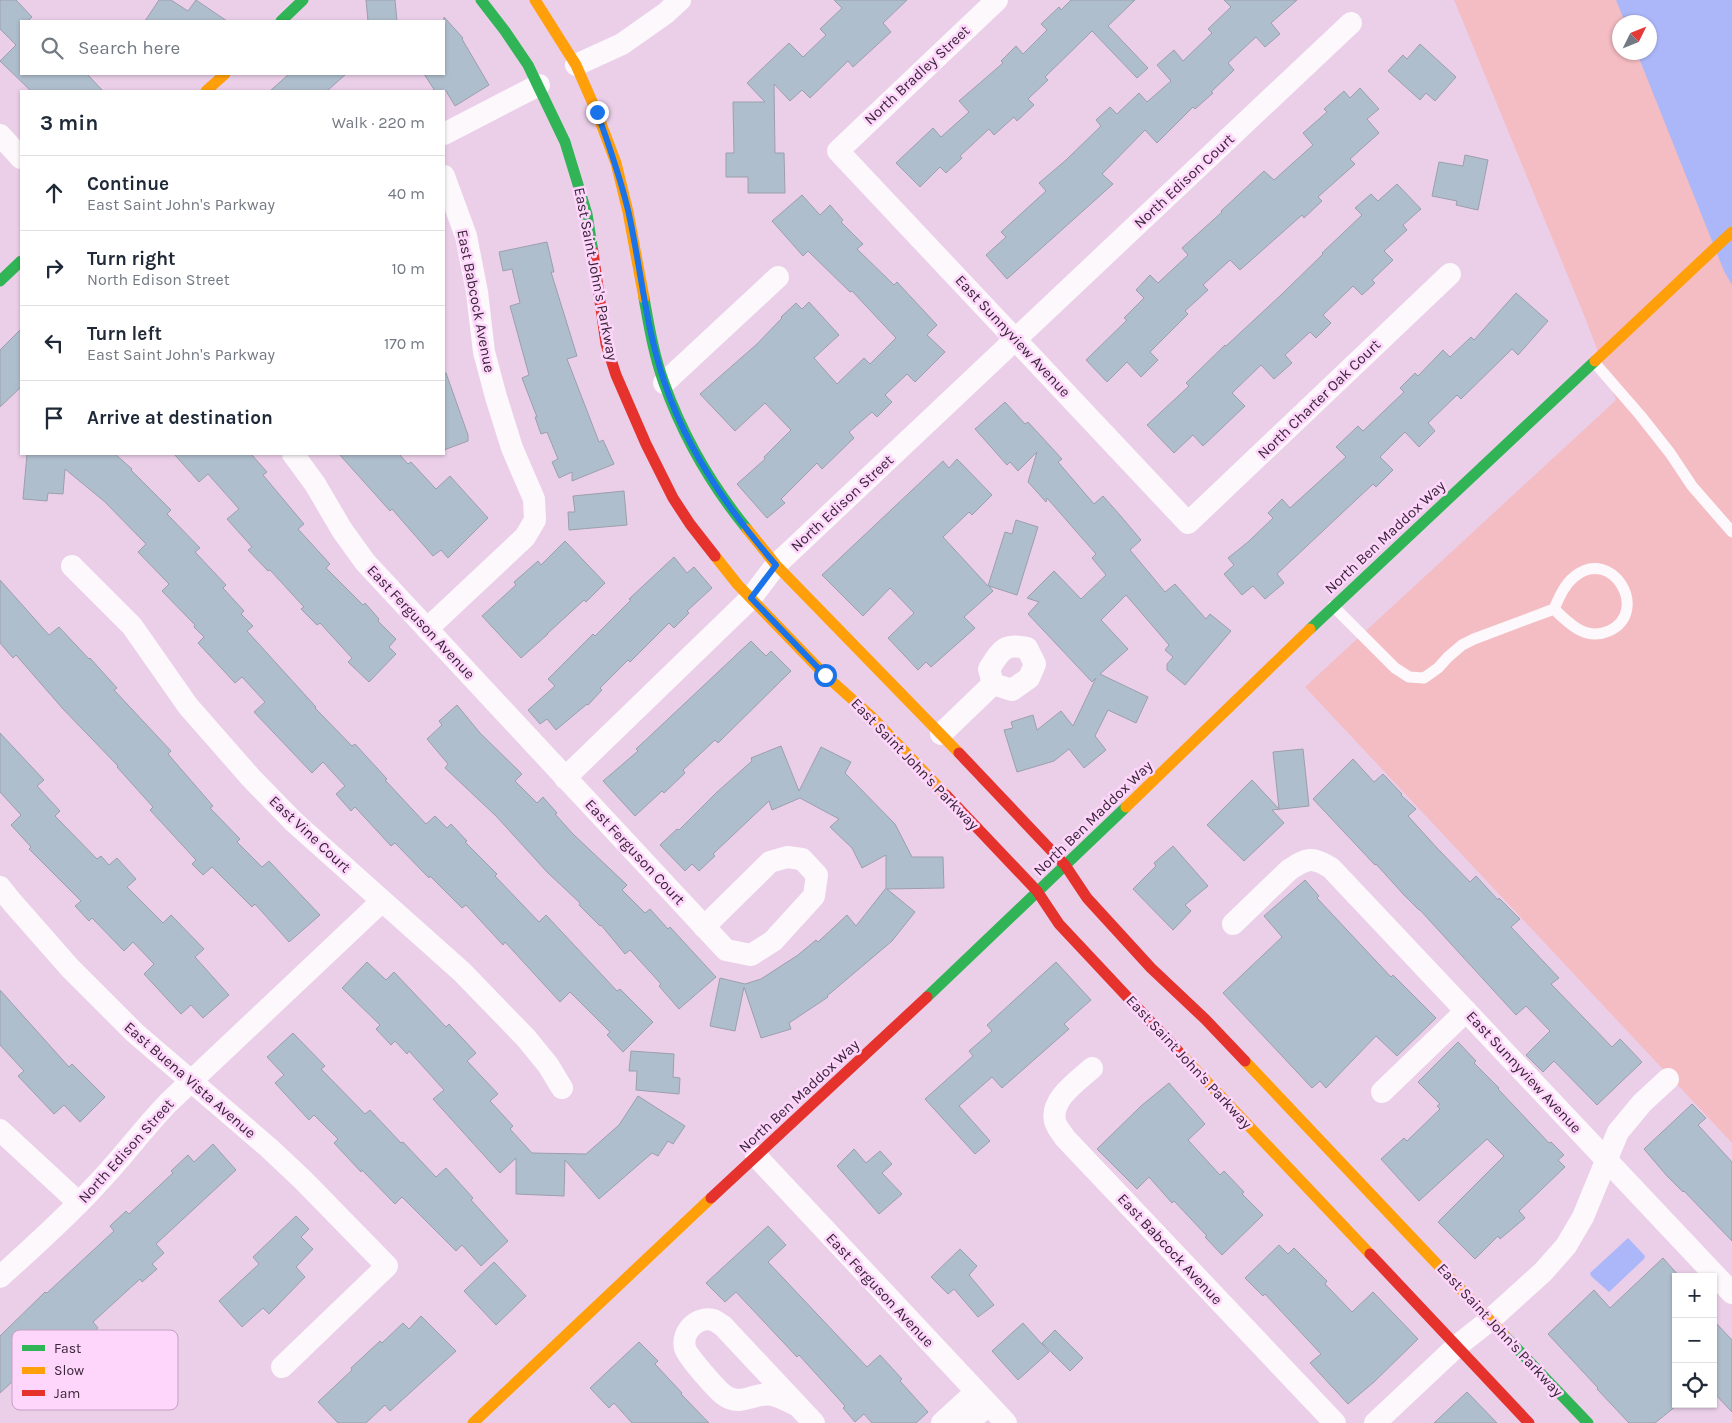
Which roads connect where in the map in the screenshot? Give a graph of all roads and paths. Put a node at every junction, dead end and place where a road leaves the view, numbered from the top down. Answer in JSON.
{"nodes":[{"id":1,"x":303,"y":0,"type":"edge"},
{"id":2,"x":481,"y":0,"type":"edge"},
{"id":3,"x":535,"y":0,"type":"edge"},
{"id":4,"x":680,"y":0,"type":"edge"},
{"id":5,"x":997,"y":0,"type":"edge"},
{"id":6,"x":282,"y":20,"type":"edge"},
{"id":7,"x":1351,"y":23,"type":"dead end"},
{"id":8,"x":576,"y":65,"type":"junction"},
{"id":9,"x":224,"y":75,"type":"edge"},
{"id":10,"x":539,"y":85,"type":"junction"},
{"id":11,"x":207,"y":90,"type":"edge"},
{"id":12,"x":445,"y":133,"type":"edge"},
{"id":13,"x":0,"y":134,"type":"edge"},
{"id":14,"x":838,"y":151,"type":"joint"},
{"id":15,"x":20,"y":157,"type":"edge"},
{"id":16,"x":445,"y":179,"type":"edge"},
{"id":17,"x":1732,"y":232,"type":"edge"},
{"id":18,"x":20,"y":262,"type":"edge"},
{"id":19,"x":1450,"y":274,"type":"dead end"},
{"id":20,"x":778,"y":277,"type":"dead end"},
{"id":21,"x":0,"y":281,"type":"edge"},
{"id":22,"x":1017,"y":340,"type":"junction"},
{"id":23,"x":1594,"y":362,"type":"junction"},
{"id":24,"x":664,"y":383,"type":"junction"},
{"id":25,"x":294,"y":455,"type":"edge"},
{"id":26,"x":1188,"y":523,"type":"joint"},
{"id":27,"x":1732,"y":532,"type":"edge"},
{"id":28,"x":776,"y":565,"type":"junction"},
{"id":29,"x":72,"y":566,"type":"dead end"},
{"id":30,"x":751,"y":598,"type":"junction"},
{"id":31,"x":1333,"y":606,"type":"junction"},
{"id":32,"x":1554,"y":609,"type":"junction"},
{"id":33,"x":427,"y":629,"type":"junction"},
{"id":34,"x":993,"y":684,"type":"dead end"},
{"id":35,"x":941,"y":734,"type":"junction"},
{"id":36,"x":566,"y":778,"type":"junction"},
{"id":37,"x":1065,"y":865,"type":"junction"},
{"id":38,"x":0,"y":887,"type":"edge"},
{"id":39,"x":1037,"y":891,"type":"junction"},
{"id":40,"x":382,"y":901,"type":"junction"},
{"id":41,"x":1233,"y":924,"type":"dead end"},
{"id":42,"x":704,"y":927,"type":"junction"},
{"id":43,"x":1466,"y":1011,"type":"junction"},
{"id":44,"x":1092,"y":1068,"type":"dead end"},
{"id":45,"x":1668,"y":1079,"type":"dead end"},
{"id":46,"x":191,"y":1081,"type":"junction"},
{"id":47,"x":562,"y":1088,"type":"dead end"},
{"id":48,"x":1382,"y":1092,"type":"dead end"},
{"id":49,"x":0,"y":1130,"type":"edge"},
{"id":50,"x":756,"y":1156,"type":"junction"},
{"id":51,"x":1607,"y":1160,"type":"junction"},
{"id":52,"x":79,"y":1203,"type":"junction"},
{"id":53,"x":0,"y":1277,"type":"edge"},
{"id":54,"x":1732,"y":1293,"type":"edge"},
{"id":55,"x":1490,"y":1320,"type":"junction"},
{"id":56,"x":1457,"y":1346,"type":"junction"},
{"id":57,"x":282,"y":1367,"type":"dead end"},
{"id":58,"x":982,"y":1398,"type":"junction"},
{"id":59,"x":798,"y":1406,"type":"junction"},
{"id":60,"x":473,"y":1423,"type":"edge"},
{"id":61,"x":814,"y":1423,"type":"edge"},
{"id":62,"x":942,"y":1423,"type":"edge"},
{"id":63,"x":968,"y":1423,"type":"edge"},
{"id":64,"x":1006,"y":1423,"type":"edge"},
{"id":65,"x":1335,"y":1423,"type":"edge"},
{"id":66,"x":1375,"y":1423,"type":"edge"},
{"id":67,"x":1529,"y":1423,"type":"edge"},
{"id":68,"x":1588,"y":1423,"type":"edge"}],
"edges":[{"from":1,"to":6,"type":"main road"},
{"from":2,"to":10,"type":"main road","name":"East Saint John's Parkway"},
{"from":3,"to":8,"type":"main road","name":"East Saint John's Parkway"},
{"from":4,"to":8,"type":"street"},
{"from":5,"to":14,"type":"street","name":"North Bradley Street"},
{"from":7,"to":22,"type":"street","name":"North Edison Court"},
{"from":8,"to":24,"type":"main road","name":"East Saint John's Parkway"},
{"from":9,"to":11,"type":"main road"},
{"from":10,"to":12,"type":"street"},
{"from":10,"to":30,"type":"main road","name":"East Saint John's Parkway"},
{"from":13,"to":15,"type":"street"},
{"from":14,"to":22,"type":"street","name":"East Sunnyview Avenue"},
{"from":16,"to":33,"type":"street","name":"East Babcock Avenue"},
{"from":17,"to":23,"type":"main road","name":"North Ben Maddox Way"},
{"from":18,"to":21,"type":"main road"},
{"from":19,"to":26,"type":"street","name":"North Charter Oak Court"},
{"from":20,"to":24,"type":"street"},
{"from":22,"to":26,"type":"street","name":"East Sunnyview Avenue"},
{"from":22,"to":28,"type":"street","name":"North Edison Street"},
{"from":23,"to":27,"type":"lane"},
{"from":23,"to":31,"type":"main road","name":"North Ben Maddox Way"},
{"from":24,"to":28,"type":"main road","name":"East Saint John's Parkway"},
{"from":25,"to":33,"type":"street","name":"East Ferguson Avenue"},
{"from":28,"to":30,"type":"street","name":"North Edison Street"},
{"from":28,"to":35,"type":"main road","name":"East Saint John's Parkway"},
{"from":29,"to":40,"type":"street","name":"East Vine Court"},
{"from":30,"to":36,"type":"street","name":"North Edison Street"},
{"from":30,"to":39,"type":"main road","name":"East Saint John's Parkway"},
{"from":31,"to":32,"type":"lane"},
{"from":31,"to":37,"type":"main road","name":"North Ben Maddox Way"},
{"from":32,"to":32,"type":"lane"},
{"from":33,"to":36,"type":"street","name":"East Ferguson Avenue"},
{"from":34,"to":35,"type":"street"},
{"from":35,"to":37,"type":"main road","name":"East Saint John's Parkway"},
{"from":36,"to":42,"type":"street","name":"East Ferguson Court"},
{"from":37,"to":39,"type":"main road","name":"North Ben Maddox Way"},
{"from":37,"to":55,"type":"main road","name":"East Saint John's Parkway"},
{"from":38,"to":46,"type":"street","name":"East Buena Vista Avenue"},
{"from":39,"to":50,"type":"main road","name":"North Ben Maddox Way"},
{"from":39,"to":56,"type":"main road","name":"East Saint John's Parkway"},
{"from":40,"to":46,"type":"street","name":"North Edison Street"},
{"from":40,"to":47,"type":"street","name":"East Vine Court"},
{"from":41,"to":43,"type":"street","name":"East Sunnyview Avenue"},
{"from":42,"to":42,"type":"street","name":"East Ferguson Court"},
{"from":43,"to":48,"type":"street"},
{"from":43,"to":51,"type":"street","name":"East Sunnyview Avenue"},
{"from":44,"to":65,"type":"street","name":"East Babcock Avenue"},
{"from":45,"to":51,"type":"street"},
{"from":46,"to":52,"type":"street","name":"North Edison Street"},
{"from":46,"to":57,"type":"street","name":"East Buena Vista Avenue"},
{"from":49,"to":52,"type":"street"},
{"from":50,"to":58,"type":"street","name":"East Ferguson Avenue"},
{"from":50,"to":60,"type":"main road","name":"North Ben Maddox Way"},
{"from":51,"to":54,"type":"street","name":"East Sunnyview Avenue"},
{"from":51,"to":55,"type":"street"},
{"from":52,"to":53,"type":"street","name":"North Edison Street"},
{"from":55,"to":56,"type":"street"},
{"from":55,"to":68,"type":"main road","name":"East Saint John's Parkway"},
{"from":56,"to":66,"type":"street"},
{"from":56,"to":67,"type":"main road","name":"East Saint John's Parkway"},
{"from":58,"to":62,"type":"street"},
{"from":58,"to":63,"type":"street"},
{"from":58,"to":64,"type":"street","name":"East Ferguson Avenue"},
{"from":59,"to":59,"type":"street"},
{"from":59,"to":61,"type":"street"}]}
